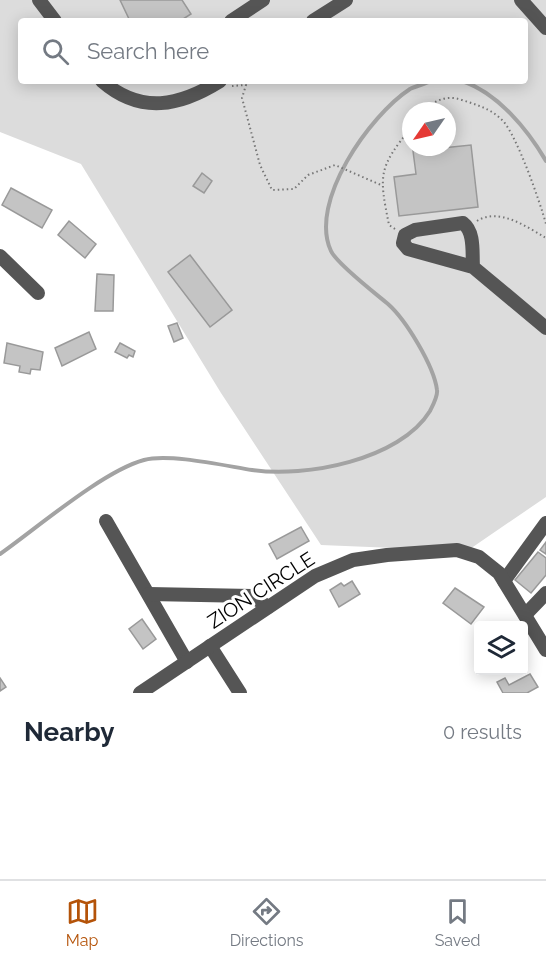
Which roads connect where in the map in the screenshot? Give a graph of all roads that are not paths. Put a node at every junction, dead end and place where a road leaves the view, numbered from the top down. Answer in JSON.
{"nodes":[{"id":1,"x":39,"y":0,"type":"edge"},
{"id":2,"x":263,"y":0,"type":"edge"},
{"id":3,"x":345,"y":0,"type":"edge"},
{"id":4,"x":521,"y":0,"type":"edge"},
{"id":5,"x":53,"y":18,"type":"edge"},
{"id":6,"x":236,"y":18,"type":"edge"},
{"id":7,"x":318,"y":18,"type":"edge"},
{"id":8,"x":546,"y":28,"type":"edge"},
{"id":9,"x":107,"y":84,"type":"edge"},
{"id":10,"x":222,"y":86,"type":"edge"},
{"id":11,"x":0,"y":256,"type":"edge"},
{"id":12,"x":473,"y":267,"type":"junction"},
{"id":13,"x":38,"y":293,"type":"dead end"},
{"id":14,"x":546,"y":328,"type":"edge"},
{"id":15,"x":106,"y":521,"type":"dead end"},
{"id":16,"x":546,"y":523,"type":"edge"},
{"id":17,"x":504,"y":581,"type":"junction"},
{"id":18,"x":546,"y":593,"type":"edge"},
{"id":19,"x":148,"y":594,"type":"junction"},
{"id":20,"x":268,"y":607,"type":"junction"},
{"id":21,"x":525,"y":615,"type":"junction"},
{"id":22,"x":210,"y":646,"type":"junction"},
{"id":23,"x":546,"y":650,"type":"edge"},
{"id":24,"x":187,"y":662,"type":"junction"},
{"id":25,"x":162,"y":687,"type":"edge"},
{"id":26,"x":140,"y":693,"type":"edge"},
{"id":27,"x":240,"y":693,"type":"edge"}],
"edges":[{"from":1,"to":5,"type":"street"},
{"from":2,"to":6,"type":"street"},
{"from":3,"to":7,"type":"street"},
{"from":4,"to":8,"type":"street"},
{"from":9,"to":10,"type":"street"},
{"from":11,"to":13,"type":"street"},
{"from":12,"to":12,"type":"street"},
{"from":12,"to":14,"type":"street"},
{"from":15,"to":19,"type":"street"},
{"from":16,"to":17,"type":"street"},
{"from":17,"to":20,"type":"street","name":"ZION CIRCLE"},
{"from":17,"to":21,"type":"street","name":"ZION CIRCLE"},
{"from":18,"to":21,"type":"street"},
{"from":19,"to":20,"type":"street"},
{"from":19,"to":24,"type":"street"},
{"from":20,"to":22,"type":"street","name":"ZION CIRCLE"},
{"from":21,"to":23,"type":"street","name":"ZION CIRCLE"},
{"from":22,"to":24,"type":"street","name":"ZION CIRCLE"},
{"from":22,"to":27,"type":"street"},
{"from":24,"to":25,"type":"street","name":"ZION CIRCLE"},
{"from":25,"to":26,"type":"street","name":"ZION CIRCLE"}]}
